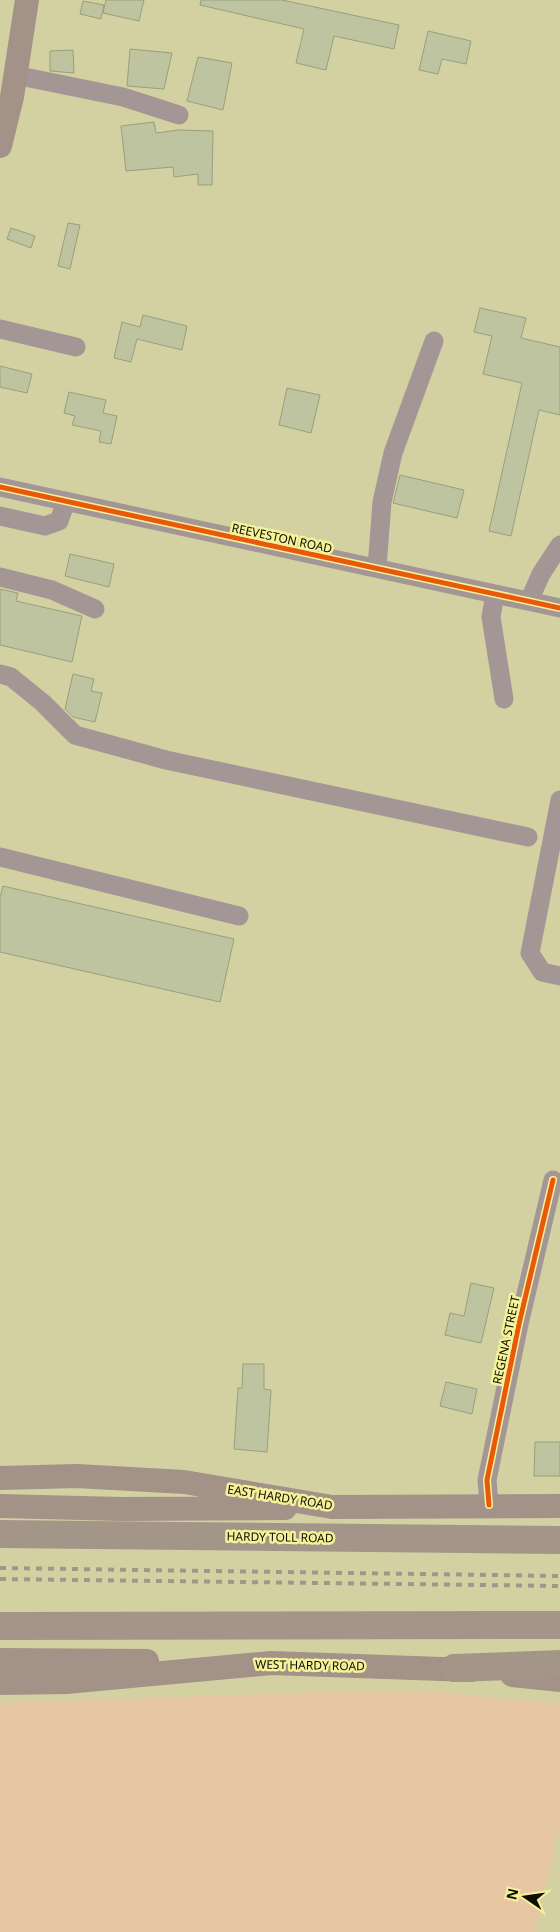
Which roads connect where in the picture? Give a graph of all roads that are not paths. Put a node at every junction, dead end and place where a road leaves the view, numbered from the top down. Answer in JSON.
{"nodes":[{"id":1,"x":27,"y":0,"type":"edge"},
{"id":2,"x":16,"y":75,"type":"junction"},
{"id":3,"x":179,"y":115,"type":"dead end"},
{"id":4,"x":0,"y":146,"type":"edge"},
{"id":5,"x":0,"y":329,"type":"edge"},
{"id":6,"x":434,"y":341,"type":"dead end"},
{"id":7,"x":76,"y":347,"type":"dead end"},
{"id":8,"x":0,"y":487,"type":"edge"},
{"id":9,"x":66,"y":501,"type":"junction"},
{"id":10,"x":0,"y":516,"type":"edge"},
{"id":11,"x":560,"y":545,"type":"edge"},
{"id":12,"x":377,"y":568,"type":"junction"},
{"id":13,"x":0,"y":577,"type":"edge"},
{"id":14,"x":495,"y":594,"type":"junction"},
{"id":15,"x":529,"y":601,"type":"junction"},
{"id":16,"x":560,"y":608,"type":"edge"},
{"id":17,"x":95,"y":609,"type":"dead end"},
{"id":18,"x":0,"y":674,"type":"edge"},
{"id":19,"x":504,"y":699,"type":"dead end"},
{"id":20,"x":560,"y":800,"type":"edge"},
{"id":21,"x":528,"y":837,"type":"dead end"},
{"id":22,"x":0,"y":857,"type":"edge"},
{"id":23,"x":239,"y":916,"type":"dead end"},
{"id":24,"x":560,"y":976,"type":"edge"},
{"id":25,"x":553,"y":1180,"type":"dead end"},
{"id":26,"x":0,"y":1478,"type":"edge"},
{"id":27,"x":489,"y":1504,"type":"junction"},
{"id":28,"x":0,"y":1506,"type":"edge"},
{"id":29,"x":332,"y":1506,"type":"junction"},
{"id":30,"x":560,"y":1506,"type":"edge"},
{"id":31,"x":0,"y":1534,"type":"edge"},
{"id":32,"x":560,"y":1540,"type":"edge"},
{"id":33,"x":560,"y":1625,"type":"edge"},
{"id":34,"x":0,"y":1626,"type":"edge"},
{"id":35,"x":0,"y":1660,"type":"edge"},
{"id":36,"x":271,"y":1662,"type":"junction"},
{"id":37,"x":560,"y":1664,"type":"edge"},
{"id":38,"x":454,"y":1668,"type":"junction"},
{"id":39,"x":560,"y":1680,"type":"edge"},
{"id":40,"x":0,"y":1683,"type":"edge"}],
"edges":[{"from":1,"to":2,"type":"main road"},
{"from":2,"to":3,"type":"street"},
{"from":2,"to":4,"type":"main road"},
{"from":5,"to":7,"type":"street"},
{"from":6,"to":12,"type":"street"},
{"from":8,"to":9,"type":"street","name":"REEVESTON ROAD"},
{"from":9,"to":10,"type":"street"},
{"from":9,"to":12,"type":"street","name":"REEVESTON ROAD"},
{"from":11,"to":15,"type":"street"},
{"from":12,"to":14,"type":"street","name":"REEVESTON ROAD"},
{"from":13,"to":17,"type":"street"},
{"from":14,"to":15,"type":"street","name":"REEVESTON ROAD"},
{"from":14,"to":19,"type":"street"},
{"from":15,"to":16,"type":"street","name":"REEVESTON ROAD"},
{"from":18,"to":21,"type":"street"},
{"from":20,"to":24,"type":"street"},
{"from":22,"to":23,"type":"street"},
{"from":25,"to":27,"type":"street","name":"REGENA STREET"},
{"from":26,"to":29,"type":"main road","name":"EAST HARDY ROAD"},
{"from":27,"to":29,"type":"main road","name":"EAST HARDY ROAD"},
{"from":27,"to":30,"type":"main road","name":"EAST HARDY ROAD"},
{"from":28,"to":29,"type":"main road"},
{"from":31,"to":32,"type":"highway","name":"HARDY TOLL ROAD"},
{"from":33,"to":34,"type":"highway"},
{"from":35,"to":36,"type":"main road"},
{"from":36,"to":38,"type":"main road","name":"WEST HARDY ROAD"},
{"from":36,"to":40,"type":"main road","name":"WEST HARDY ROAD"},
{"from":37,"to":38,"type":"highway"},
{"from":38,"to":39,"type":"main road","name":"WEST HARDY ROAD"}]}
